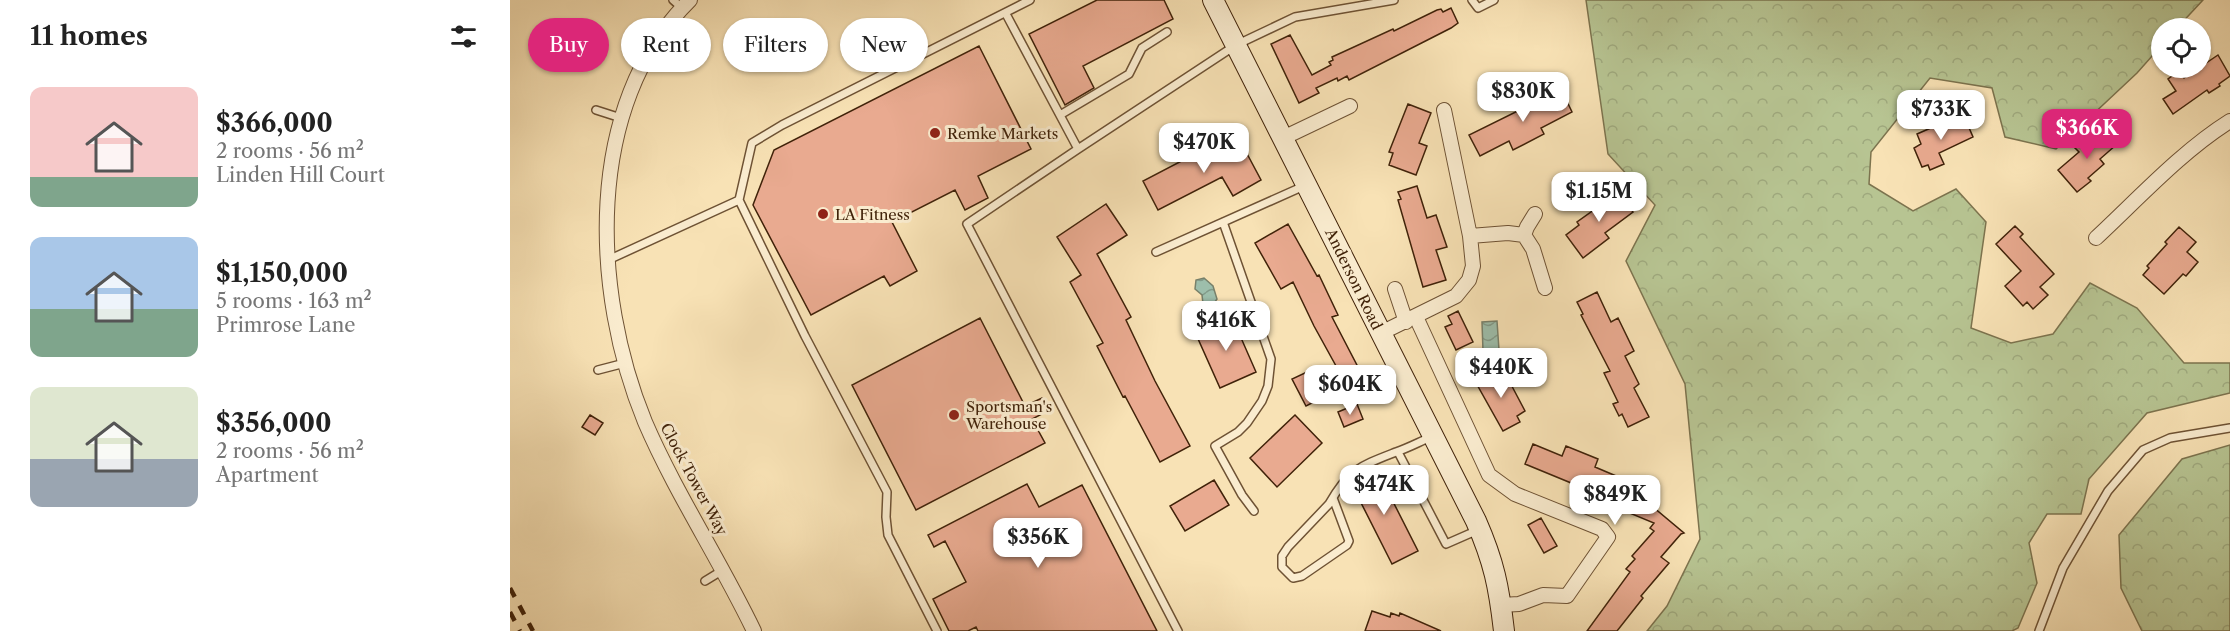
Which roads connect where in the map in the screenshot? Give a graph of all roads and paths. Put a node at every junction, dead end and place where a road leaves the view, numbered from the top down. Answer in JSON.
{"nodes":[{"id":1,"x":1030,"y":0,"type":"edge"},
{"id":2,"x":1214,"y":0,"type":"edge"},
{"id":3,"x":1394,"y":0,"type":"edge"},
{"id":4,"x":1472,"y":0,"type":"edge"},
{"id":5,"x":1494,"y":0,"type":"edge"},
{"id":6,"x":682,"y":3,"type":"edge"},
{"id":7,"x":1006,"y":14,"type":"junction"},
{"id":8,"x":1167,"y":32,"type":"dead end"},
{"id":9,"x":1236,"y":45,"type":"junction"},
{"id":10,"x":1350,"y":106,"type":"dead end"},
{"id":11,"x":596,"y":110,"type":"dead end"},
{"id":12,"x":1444,"y":110,"type":"dead end"},
{"id":13,"x":1060,"y":116,"type":"junction"},
{"id":14,"x":621,"y":118,"type":"junction"},
{"id":15,"x":2230,"y":121,"type":"edge"},
{"id":16,"x":1283,"y":138,"type":"junction"},
{"id":17,"x":1078,"y":149,"type":"junction"},
{"id":18,"x":1307,"y":184,"type":"junction"},
{"id":19,"x":739,"y":200,"type":"junction"},
{"id":20,"x":1536,"y":214,"type":"dead end"},
{"id":21,"x":1223,"y":222,"type":"junction"},
{"id":22,"x":1524,"y":235,"type":"junction"},
{"id":23,"x":1470,"y":236,"type":"junction"},
{"id":24,"x":2096,"y":238,"type":"dead end"},
{"id":25,"x":1156,"y":252,"type":"dead end"},
{"id":26,"x":608,"y":260,"type":"junction"},
{"id":27,"x":1545,"y":288,"type":"dead end"},
{"id":28,"x":1395,"y":289,"type":"dead end"},
{"id":29,"x":1411,"y":320,"type":"junction"},
{"id":30,"x":1381,"y":333,"type":"junction"},
{"id":31,"x":625,"y":363,"type":"junction"},
{"id":32,"x":598,"y":370,"type":"dead end"},
{"id":33,"x":2230,"y":428,"type":"edge"},
{"id":34,"x":1434,"y":436,"type":"junction"},
{"id":35,"x":1398,"y":452,"type":"junction"},
{"id":36,"x":1332,"y":498,"type":"junction"},
{"id":37,"x":1254,"y":512,"type":"dead end"},
{"id":38,"x":1480,"y":530,"type":"junction"},
{"id":39,"x":723,"y":570,"type":"junction"},
{"id":40,"x":705,"y":581,"type":"dead end"},
{"id":41,"x":1501,"y":605,"type":"junction"},
{"id":42,"x":754,"y":631,"type":"edge"},
{"id":43,"x":937,"y":631,"type":"edge"},
{"id":44,"x":1178,"y":631,"type":"edge"},
{"id":45,"x":1504,"y":631,"type":"edge"},
{"id":46,"x":2039,"y":631,"type":"edge"}],
"edges":[{"from":1,"to":7,"type":"lane"},
{"from":2,"to":9,"type":"street","name":"Anderson Road"},
{"from":3,"to":9,"type":"lane"},
{"from":4,"to":5,"type":"lane"},
{"from":6,"to":14,"type":"street","name":"Clock Tower Way"},
{"from":7,"to":13,"type":"lane"},
{"from":7,"to":19,"type":"lane"},
{"from":8,"to":13,"type":"lane"},
{"from":9,"to":16,"type":"street","name":"Anderson Road"},
{"from":9,"to":17,"type":"lane"},
{"from":10,"to":16,"type":"street"},
{"from":11,"to":14,"type":"lane"},
{"from":12,"to":23,"type":"street"},
{"from":13,"to":17,"type":"lane"},
{"from":14,"to":26,"type":"street","name":"Clock Tower Way"},
{"from":15,"to":24,"type":"street"},
{"from":16,"to":18,"type":"street","name":"Anderson Road"},
{"from":17,"to":44,"type":"lane"},
{"from":18,"to":21,"type":"lane"},
{"from":18,"to":30,"type":"street","name":"Anderson Road"},
{"from":19,"to":26,"type":"lane"},
{"from":19,"to":43,"type":"lane"},
{"from":20,"to":22,"type":"street"},
{"from":21,"to":25,"type":"lane"},
{"from":21,"to":37,"type":"lane"},
{"from":22,"to":23,"type":"street"},
{"from":22,"to":27,"type":"street"},
{"from":23,"to":29,"type":"street"},
{"from":26,"to":31,"type":"street","name":"Clock Tower Way"},
{"from":28,"to":29,"type":"street"},
{"from":29,"to":30,"type":"street"},
{"from":29,"to":41,"type":"street"},
{"from":30,"to":34,"type":"street","name":"Anderson Road"},
{"from":31,"to":32,"type":"lane"},
{"from":31,"to":39,"type":"street","name":"Clock Tower Way"},
{"from":33,"to":46,"type":"lane"},
{"from":34,"to":35,"type":"lane"},
{"from":34,"to":38,"type":"street","name":"Anderson Road"},
{"from":35,"to":36,"type":"lane"},
{"from":35,"to":38,"type":"lane"},
{"from":36,"to":36,"type":"lane"},
{"from":38,"to":41,"type":"street","name":"Anderson Road"},
{"from":39,"to":40,"type":"lane"},
{"from":39,"to":42,"type":"street","name":"Clock Tower Way"},
{"from":41,"to":45,"type":"street","name":"Anderson Road"}]}
